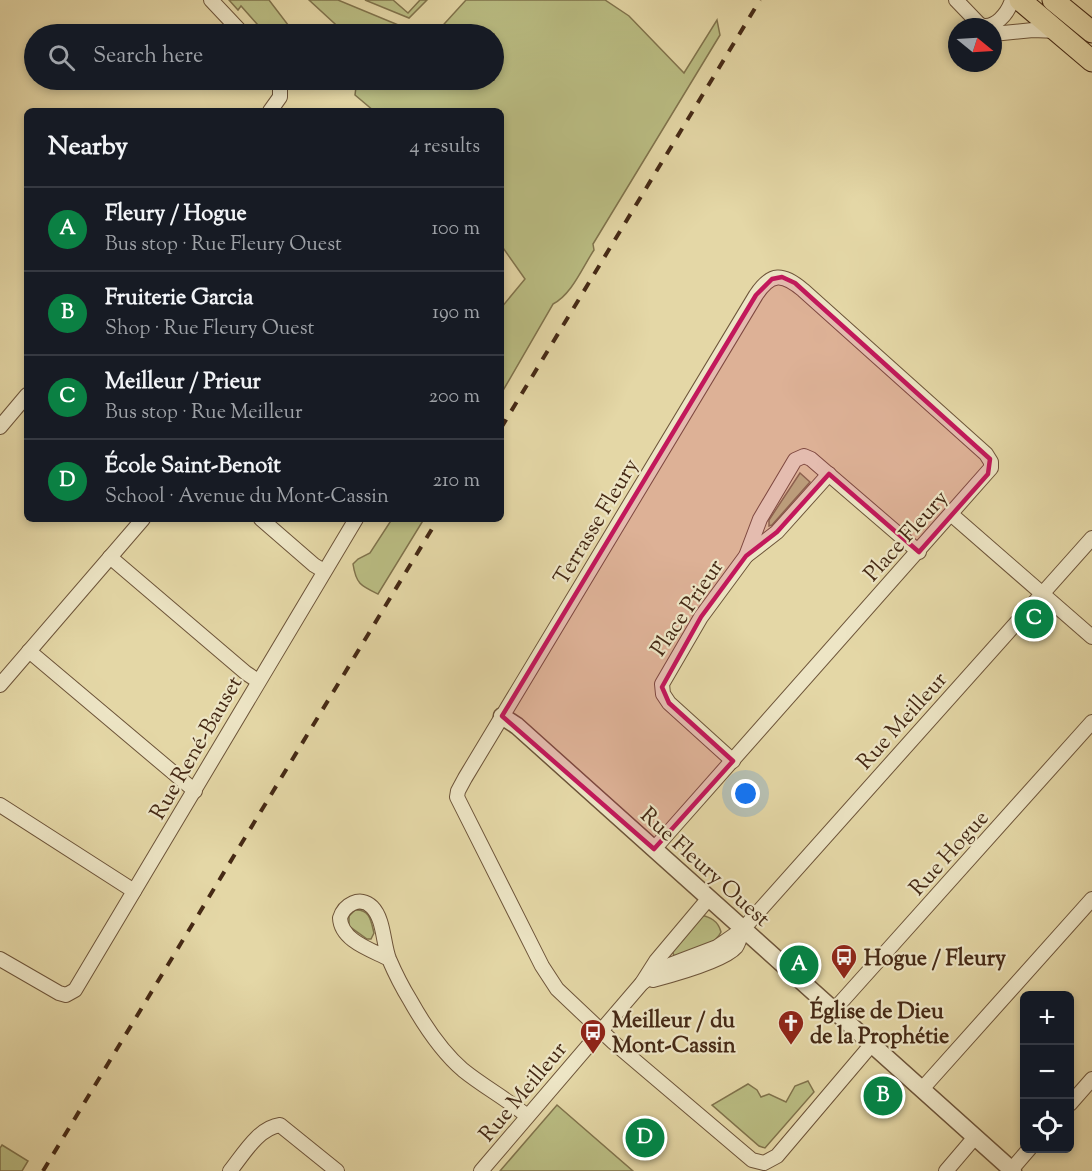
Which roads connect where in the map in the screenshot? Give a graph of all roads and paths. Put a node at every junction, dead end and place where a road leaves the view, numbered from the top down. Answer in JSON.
{"nodes":[{"id":1,"x":212,"y":0,"type":"edge"},
{"id":2,"x":956,"y":0,"type":"edge"},
{"id":3,"x":1012,"y":0,"type":"edge"},
{"id":4,"x":1020,"y":0,"type":"edge"},
{"id":5,"x":1060,"y":3,"type":"edge"},
{"id":6,"x":973,"y":18,"type":"edge"},
{"id":7,"x":1000,"y":18,"type":"edge"},
{"id":8,"x":234,"y":24,"type":"edge"},
{"id":9,"x":1057,"y":31,"type":"junction"},
{"id":10,"x":1092,"y":32,"type":"edge"},
{"id":11,"x":1002,"y":33,"type":"edge"},
{"id":12,"x":1092,"y":61,"type":"edge"},
{"id":13,"x":280,"y":90,"type":"edge"},
{"id":14,"x":272,"y":108,"type":"edge"},
{"id":15,"x":776,"y":277,"type":"joint"},
{"id":16,"x":24,"y":399,"type":"edge"},
{"id":17,"x":0,"y":427,"type":"edge"},
{"id":18,"x":829,"y":474,"type":"junction"},
{"id":19,"x":952,"y":515,"type":"junction"},
{"id":20,"x":140,"y":522,"type":"edge"},
{"id":21,"x":264,"y":522,"type":"edge"},
{"id":22,"x":354,"y":522,"type":"edge"},
{"id":23,"x":1092,"y":538,"type":"edge"},
{"id":24,"x":918,"y":552,"type":"junction"},
{"id":25,"x":746,"y":556,"type":"junction"},
{"id":26,"x":110,"y":557,"type":"junction"},
{"id":27,"x":324,"y":571,"type":"junction"},
{"id":28,"x":1042,"y":594,"type":"junction"},
{"id":29,"x":1092,"y":637,"type":"edge"},
{"id":30,"x":30,"y":651,"type":"junction"},
{"id":31,"x":258,"y":681,"type":"junction"},
{"id":32,"x":0,"y":685,"type":"edge"},
{"id":33,"x":502,"y":716,"type":"junction"},
{"id":34,"x":1092,"y":722,"type":"edge"},
{"id":35,"x":733,"y":760,"type":"junction"},
{"id":36,"x":195,"y":790,"type":"junction"},
{"id":37,"x":0,"y":805,"type":"edge"},
{"id":38,"x":654,"y":849,"type":"junction"},
{"id":39,"x":134,"y":891,"type":"junction"},
{"id":40,"x":709,"y":898,"type":"junction"},
{"id":41,"x":1092,"y":899,"type":"edge"},
{"id":42,"x":743,"y":929,"type":"junction"},
{"id":43,"x":389,"y":958,"type":"dead end"},
{"id":44,"x":0,"y":959,"type":"edge"},
{"id":45,"x":642,"y":983,"type":"junction"},
{"id":46,"x":834,"y":1010,"type":"junction"},
{"id":47,"x":601,"y":1030,"type":"junction"},
{"id":48,"x":872,"y":1044,"type":"junction"},
{"id":49,"x":1092,"y":1079,"type":"edge"},
{"id":50,"x":922,"y":1089,"type":"junction"},
{"id":51,"x":1074,"y":1099,"type":"edge"},
{"id":52,"x":527,"y":1116,"type":"junction"},
{"id":53,"x":975,"y":1137,"type":"junction"},
{"id":54,"x":1027,"y":1153,"type":"edge"},
{"id":55,"x":1012,"y":1170,"type":"edge"},
{"id":56,"x":230,"y":1171,"type":"edge"},
{"id":57,"x":337,"y":1171,"type":"edge"},
{"id":58,"x":481,"y":1171,"type":"edge"},
{"id":59,"x":945,"y":1171,"type":"edge"}],
"edges":[{"from":1,"to":8,"type":"street"},
{"from":2,"to":6,"type":"street"},
{"from":3,"to":7,"type":"street"},
{"from":4,"to":9,"type":"main road"},
{"from":5,"to":10,"type":"main road"},
{"from":9,"to":11,"type":"street"},
{"from":9,"to":12,"type":"main road"},
{"from":13,"to":14,"type":"street"},
{"from":15,"to":19,"type":"street","name":"Place Fleury"},
{"from":15,"to":33,"type":"street","name":"Terrasse Fleury"},
{"from":16,"to":17,"type":"street"},
{"from":18,"to":24,"type":"street","name":"Place Prieur"},
{"from":18,"to":25,"type":"street","name":"Place Prieur"},
{"from":18,"to":25,"type":"street","name":"Place Prieur"},
{"from":19,"to":24,"type":"street","name":"Place Fleury"},
{"from":19,"to":28,"type":"street"},
{"from":20,"to":26,"type":"street"},
{"from":21,"to":27,"type":"street"},
{"from":22,"to":27,"type":"street","name":"Rue René-Bauset"},
{"from":23,"to":28,"type":"street","name":"Rue Meilleur"},
{"from":24,"to":35,"type":"street","name":"Place Fleury"},
{"from":25,"to":35,"type":"street","name":"Place Prieur"},
{"from":26,"to":30,"type":"street"},
{"from":26,"to":31,"type":"street"},
{"from":27,"to":31,"type":"street","name":"Rue René-Bauset"},
{"from":28,"to":29,"type":"street"},
{"from":28,"to":42,"type":"street","name":"Rue Meilleur"},
{"from":30,"to":32,"type":"street"},
{"from":30,"to":36,"type":"street"},
{"from":31,"to":36,"type":"street","name":"Rue René-Bauset"},
{"from":33,"to":38,"type":"street","name":"Rue Fleury Ouest"},
{"from":33,"to":47,"type":"street","name":"Terrasse Fleury"},
{"from":34,"to":46,"type":"street","name":"Rue Hogue"},
{"from":35,"to":38,"type":"street","name":"Place Fleury"},
{"from":36,"to":39,"type":"street","name":"Rue René-Bauset"},
{"from":37,"to":39,"type":"street"},
{"from":38,"to":40,"type":"street","name":"Rue Fleury Ouest"},
{"from":39,"to":44,"type":"street","name":"Rue René-Bauset"},
{"from":40,"to":42,"type":"street","name":"Rue Fleury Ouest"},
{"from":40,"to":45,"type":"street","name":"Rue Meilleur"},
{"from":41,"to":50,"type":"street"},
{"from":42,"to":45,"type":"street","name":"Rue Meilleur"},
{"from":42,"to":46,"type":"street","name":"Rue Fleury Ouest"},
{"from":43,"to":52,"type":"street"},
{"from":45,"to":47,"type":"street","name":"Rue Meilleur"},
{"from":46,"to":48,"type":"street","name":"Rue Fleury Ouest"},
{"from":47,"to":48,"type":"street"},
{"from":47,"to":52,"type":"street","name":"Rue Meilleur"},
{"from":48,"to":50,"type":"street","name":"Rue Fleury Ouest"},
{"from":49,"to":51,"type":"street"},
{"from":50,"to":53,"type":"street","name":"Rue Fleury Ouest"},
{"from":52,"to":58,"type":"street","name":"Rue Meilleur"},
{"from":53,"to":55,"type":"street","name":"Rue Fleury Ouest"},
{"from":53,"to":59,"type":"street"},
{"from":54,"to":55,"type":"street"},
{"from":56,"to":57,"type":"street"}]}
